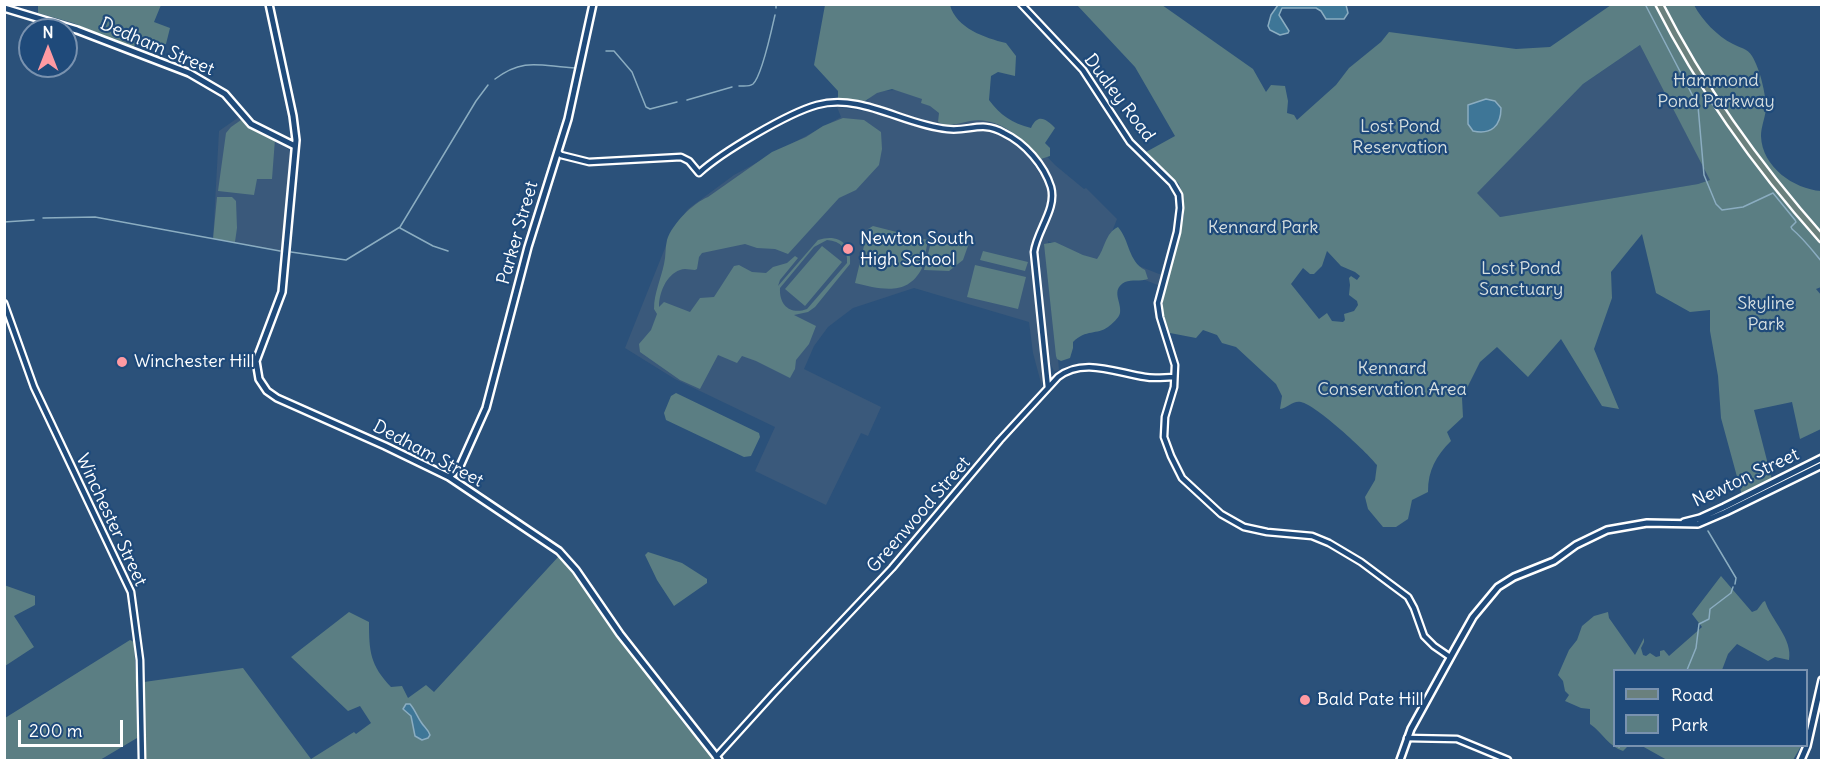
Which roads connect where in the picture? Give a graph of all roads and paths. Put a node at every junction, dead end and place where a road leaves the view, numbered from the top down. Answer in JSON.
{"nodes":[{"id":1,"x":269,"y":4,"type":"edge"},
{"id":2,"x":593,"y":4,"type":"edge"},
{"id":3,"x":1021,"y":4,"type":"edge"},
{"id":4,"x":1659,"y":4,"type":"edge"},
{"id":5,"x":4,"y":8,"type":"edge"},
{"id":6,"x":296,"y":143,"type":"junction"},
{"id":7,"x":558,"y":152,"type":"junction"},
{"id":8,"x":1821,"y":239,"type":"edge"},
{"id":9,"x":4,"y":303,"type":"edge"},
{"id":10,"x":1047,"y":366,"type":"junction"},
{"id":11,"x":1174,"y":376,"type":"junction"},
{"id":12,"x":1055,"y":380,"type":"junction"},
{"id":13,"x":1048,"y":388,"type":"junction"},
{"id":14,"x":1821,"y":459,"type":"edge"},
{"id":15,"x":1821,"y":465,"type":"edge"},
{"id":16,"x":460,"y":466,"type":"junction"},
{"id":17,"x":449,"y":477,"type":"junction"},
{"id":18,"x":456,"y":482,"type":"junction"},
{"id":19,"x":1682,"y":523,"type":"junction"},
{"id":20,"x":1450,"y":657,"type":"junction"},
{"id":21,"x":1821,"y":680,"type":"edge"},
{"id":22,"x":1407,"y":738,"type":"junction"},
{"id":23,"x":1808,"y":741,"type":"edge"},
{"id":24,"x":718,"y":759,"type":"edge"},
{"id":25,"x":142,"y":760,"type":"edge"},
{"id":26,"x":1400,"y":760,"type":"edge"},
{"id":27,"x":1508,"y":760,"type":"edge"}],
"edges":[{"from":1,"to":6,"type":"main road"},
{"from":2,"to":7,"type":"main road","name":"Parker Street"},
{"from":3,"to":11,"type":"street","name":"Dudley Road"},
{"from":4,"to":8,"type":"main road"},
{"from":5,"to":6,"type":"main road","name":"Dedham Street"},
{"from":6,"to":17,"type":"main road","name":"Dedham Street"},
{"from":7,"to":10,"type":"street"},
{"from":7,"to":16,"type":"main road","name":"Parker Street"},
{"from":9,"to":25,"type":"street","name":"Winchester Street"},
{"from":10,"to":12,"type":"street"},
{"from":10,"to":13,"type":"street"},
{"from":11,"to":12,"type":"street","name":"Greenwood Street"},
{"from":11,"to":20,"type":"street","name":"Dudley Road"},
{"from":12,"to":13,"type":"street","name":"Greenwood Street"},
{"from":13,"to":24,"type":"street","name":"Greenwood Street"},
{"from":14,"to":19,"type":"main road","name":"Newton Street"},
{"from":15,"to":19,"type":"main road","name":"Newton Street"},
{"from":16,"to":17,"type":"main road","name":"Parker Street"},
{"from":16,"to":18,"type":"main road","name":"Parker Street"},
{"from":17,"to":18,"type":"main road","name":"Dedham Street"},
{"from":18,"to":24,"type":"main road","name":"Dedham Street"},
{"from":19,"to":20,"type":"main road","name":"Newton Street"},
{"from":20,"to":22,"type":"main road","name":"Newton Street"},
{"from":21,"to":23,"type":"main road"},
{"from":22,"to":26,"type":"main road","name":"Newton Street"},
{"from":22,"to":27,"type":"street"}]}
